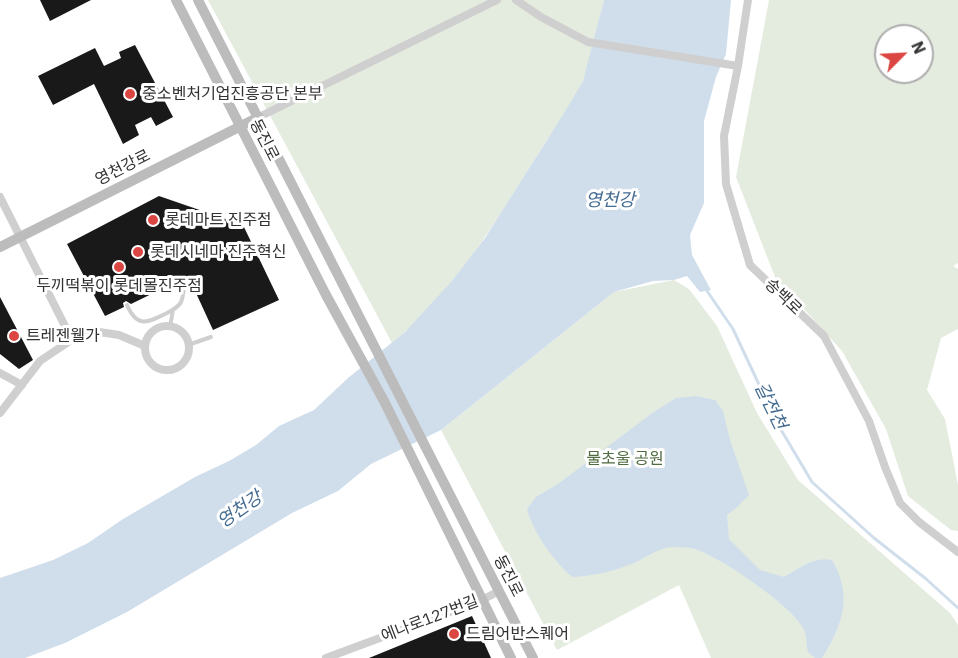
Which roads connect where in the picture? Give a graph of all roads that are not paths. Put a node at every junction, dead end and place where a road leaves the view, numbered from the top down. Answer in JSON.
{"nodes":[{"id":1,"x":176,"y":0,"type":"edge"},
{"id":2,"x":198,"y":0,"type":"edge"},
{"id":3,"x":497,"y":0,"type":"edge"},
{"id":4,"x":516,"y":0,"type":"edge"},
{"id":5,"x":748,"y":0,"type":"edge"},
{"id":6,"x":738,"y":66,"type":"junction"},
{"id":7,"x":259,"y":117,"type":"junction"},
{"id":8,"x":240,"y":126,"type":"junction"},
{"id":9,"x":0,"y":197,"type":"edge"},
{"id":10,"x":20,"y":237,"type":"junction"},
{"id":11,"x":0,"y":247,"type":"edge"},
{"id":12,"x":184,"y":288,"type":"dead end"},
{"id":13,"x":127,"y":305,"type":"dead end"},
{"id":14,"x":173,"y":310,"type":"junction"},
{"id":15,"x":170,"y":327,"type":"junction"},
{"id":16,"x":211,"y":337,"type":"dead end"},
{"id":17,"x":72,"y":340,"type":"junction"},
{"id":18,"x":188,"y":345,"type":"junction"},
{"id":19,"x":145,"y":346,"type":"junction"},
{"id":20,"x":0,"y":373,"type":"edge"},
{"id":21,"x":22,"y":386,"type":"junction"},
{"id":22,"x":0,"y":413,"type":"edge"},
{"id":23,"x":958,"y":552,"type":"edge"},
{"id":24,"x":499,"y":591,"type":"junction"},
{"id":25,"x":482,"y":600,"type":"junction"},
{"id":26,"x":326,"y":658,"type":"edge"},
{"id":27,"x":511,"y":658,"type":"edge"},
{"id":28,"x":533,"y":658,"type":"edge"}],
"edges":[{"from":1,"to":8,"type":"street","name":"동진로"},
{"from":2,"to":7,"type":"street","name":"동진로"},
{"from":3,"to":7,"type":"street"},
{"from":4,"to":6,"type":"street"},
{"from":5,"to":6,"type":"street","name":"송백로"},
{"from":6,"to":23,"type":"street","name":"송백로"},
{"from":7,"to":8,"type":"street","name":"영천강로"},
{"from":7,"to":24,"type":"street","name":"동진로"},
{"from":8,"to":10,"type":"street","name":"영천강로"},
{"from":8,"to":25,"type":"street","name":"동진로"},
{"from":9,"to":10,"type":"street"},
{"from":10,"to":11,"type":"street","name":"영천강로"},
{"from":10,"to":17,"type":"street"},
{"from":12,"to":14,"type":"lane"},
{"from":13,"to":14,"type":"lane"},
{"from":14,"to":15,"type":"lane"},
{"from":15,"to":18,"type":"street"},
{"from":15,"to":19,"type":"street"},
{"from":16,"to":18,"type":"lane"},
{"from":17,"to":19,"type":"street"},
{"from":17,"to":21,"type":"street"},
{"from":18,"to":19,"type":"street"},
{"from":20,"to":21,"type":"street"},
{"from":21,"to":22,"type":"street"},
{"from":24,"to":25,"type":"street","name":"에나로127번길"},
{"from":24,"to":28,"type":"street","name":"동진로"},
{"from":25,"to":26,"type":"street","name":"에나로127번길"},
{"from":25,"to":27,"type":"street","name":"동진로"}]}
